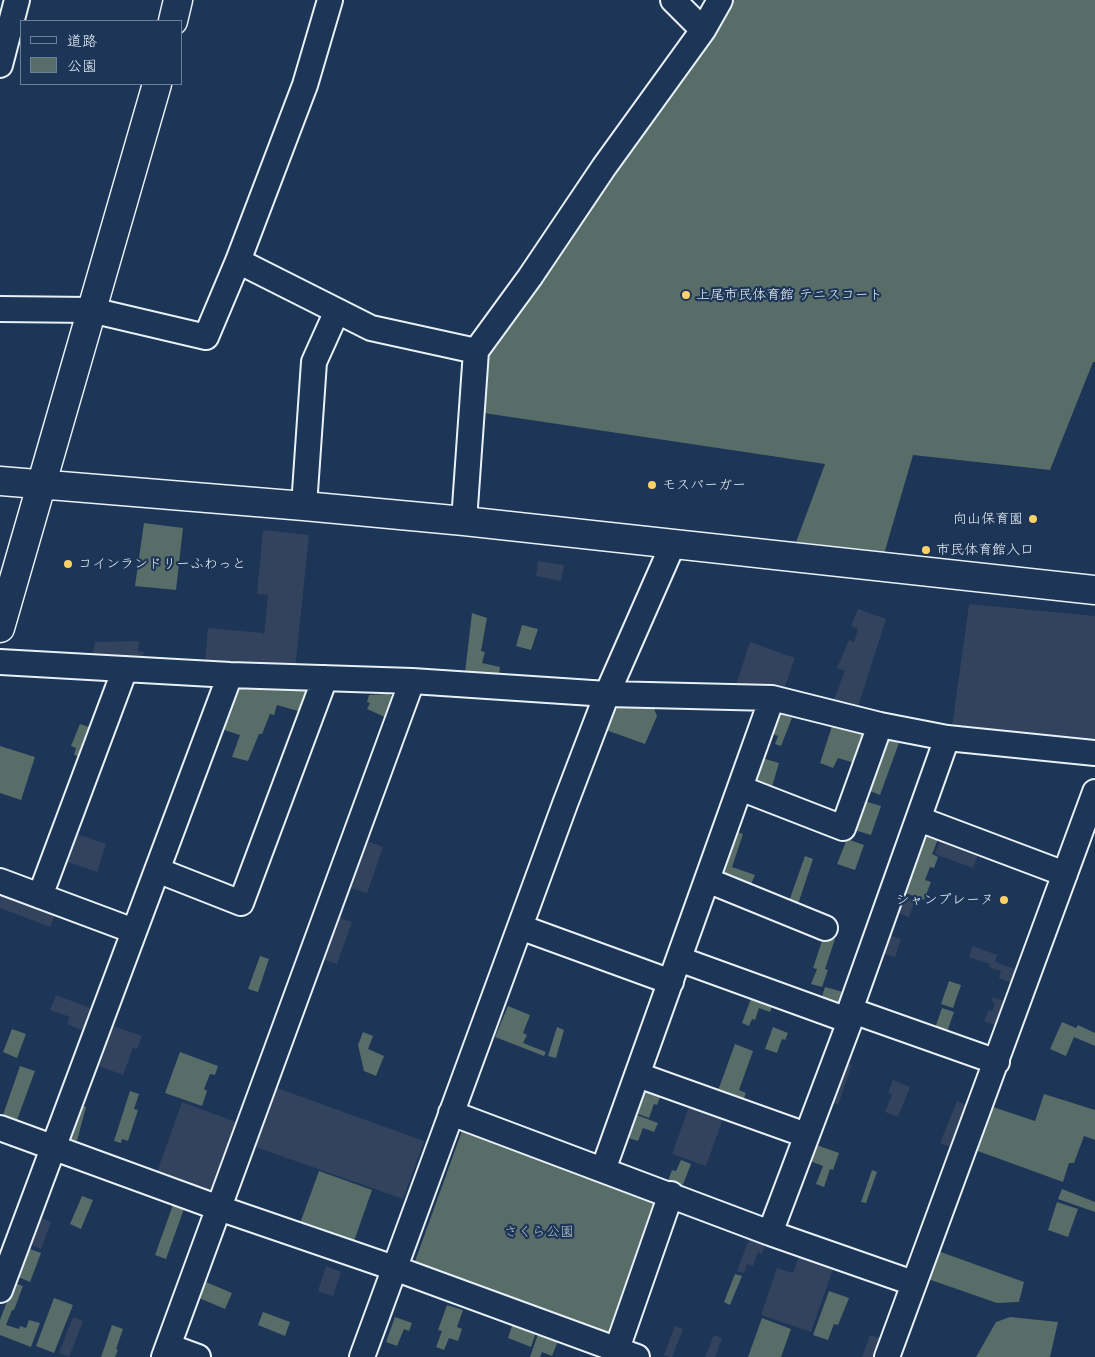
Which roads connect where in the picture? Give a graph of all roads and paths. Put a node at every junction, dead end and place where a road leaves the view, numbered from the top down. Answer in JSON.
{"nodes":[{"id":1,"x":17,"y":0,"type":"edge"},
{"id":2,"x":178,"y":0,"type":"edge"},
{"id":3,"x":330,"y":0,"type":"edge"},
{"id":4,"x":673,"y":0,"type":"edge"},
{"id":5,"x":720,"y":0,"type":"edge"},
{"id":6,"x":173,"y":20,"type":"edge"},
{"id":7,"x":703,"y":30,"type":"junction"},
{"id":8,"x":4,"y":33,"type":"edge"},
{"id":9,"x":0,"y":65,"type":"edge"},
{"id":10,"x":156,"y":85,"type":"edge"},
{"id":11,"x":238,"y":261,"type":"junction"},
{"id":12,"x":0,"y":308,"type":"edge"},
{"id":13,"x":91,"y":310,"type":"junction"},
{"id":14,"x":337,"y":311,"type":"junction"},
{"id":15,"x":476,"y":351,"type":"junction"},
{"id":16,"x":0,"y":481,"type":"edge"},
{"id":17,"x":40,"y":485,"type":"junction"},
{"id":18,"x":304,"y":506,"type":"junction"},
{"id":19,"x":464,"y":521,"type":"junction"},
{"id":20,"x":673,"y":544,"type":"junction"},
{"id":21,"x":1095,"y":590,"type":"edge"},
{"id":22,"x":6,"y":591,"type":"edge"},
{"id":23,"x":0,"y":628,"type":"edge"},
{"id":24,"x":0,"y":662,"type":"edge"},
{"id":25,"x":125,"y":669,"type":"junction"},
{"id":26,"x":230,"y":675,"type":"junction"},
{"id":27,"x":325,"y":678,"type":"junction"},
{"id":28,"x":412,"y":681,"type":"junction"},
{"id":29,"x":607,"y":694,"type":"junction"},
{"id":30,"x":772,"y":698,"type":"junction"},
{"id":31,"x":880,"y":725,"type":"junction"},
{"id":32,"x":947,"y":738,"type":"junction"},
{"id":33,"x":1095,"y":753,"type":"edge"},
{"id":34,"x":740,"y":788,"type":"junction"},
{"id":35,"x":1095,"y":792,"type":"edge"},
{"id":36,"x":919,"y":819,"type":"junction"},
{"id":37,"x":157,"y":870,"type":"junction"},
{"id":38,"x":1065,"y":874,"type":"junction"},
{"id":39,"x":707,"y":880,"type":"junction"},
{"id":40,"x":0,"y":881,"type":"edge"},
{"id":41,"x":40,"y":896,"type":"junction"},
{"id":42,"x":520,"y":927,"type":"junction"},
{"id":43,"x":825,"y":928,"type":"dead end"},
{"id":44,"x":134,"y":931,"type":"junction"},
{"id":45,"x":679,"y":959,"type":"junction"},
{"id":46,"x":671,"y":982,"type":"junction"},
{"id":47,"x":850,"y":1015,"type":"junction"},
{"id":48,"x":997,"y":1062,"type":"junction"},
{"id":49,"x":638,"y":1074,"type":"junction"},
{"id":50,"x":451,"y":1114,"type":"junction"},
{"id":51,"x":0,"y":1128,"type":"edge"},
{"id":52,"x":806,"y":1135,"type":"junction"},
{"id":53,"x":53,"y":1147,"type":"junction"},
{"id":54,"x":604,"y":1170,"type":"junction"},
{"id":55,"x":671,"y":1194,"type":"junction"},
{"id":56,"x":220,"y":1208,"type":"junction"},
{"id":57,"x":770,"y":1232,"type":"junction"},
{"id":58,"x":394,"y":1268,"type":"junction"},
{"id":59,"x":914,"y":1283,"type":"junction"},
{"id":60,"x":0,"y":1290,"type":"edge"},
{"id":61,"x":166,"y":1352,"type":"edge"},
{"id":62,"x":627,"y":1353,"type":"edge"},
{"id":63,"x":198,"y":1357,"type":"edge"},
{"id":64,"x":362,"y":1357,"type":"edge"},
{"id":65,"x":887,"y":1357,"type":"edge"}],
"edges":[{"from":1,"to":8,"type":"street"},
{"from":2,"to":6,"type":"street"},
{"from":3,"to":11,"type":"street"},
{"from":4,"to":7,"type":"street"},
{"from":5,"to":7,"type":"street"},
{"from":7,"to":15,"type":"street"},
{"from":8,"to":9,"type":"street"},
{"from":10,"to":13,"type":"street"},
{"from":11,"to":13,"type":"street"},
{"from":11,"to":14,"type":"street"},
{"from":12,"to":13,"type":"street"},
{"from":13,"to":17,"type":"street"},
{"from":14,"to":15,"type":"street"},
{"from":14,"to":18,"type":"street"},
{"from":15,"to":19,"type":"street"},
{"from":16,"to":17,"type":"street"},
{"from":17,"to":18,"type":"street"},
{"from":17,"to":22,"type":"street"},
{"from":18,"to":19,"type":"street"},
{"from":19,"to":20,"type":"street"},
{"from":20,"to":21,"type":"street"},
{"from":20,"to":29,"type":"street"},
{"from":22,"to":23,"type":"street"},
{"from":24,"to":25,"type":"street"},
{"from":25,"to":26,"type":"street"},
{"from":25,"to":41,"type":"street"},
{"from":26,"to":27,"type":"street"},
{"from":26,"to":37,"type":"street"},
{"from":27,"to":28,"type":"street"},
{"from":27,"to":37,"type":"street"},
{"from":28,"to":29,"type":"street"},
{"from":28,"to":56,"type":"street"},
{"from":29,"to":30,"type":"street"},
{"from":29,"to":42,"type":"street"},
{"from":30,"to":31,"type":"street"},
{"from":30,"to":34,"type":"street"},
{"from":31,"to":32,"type":"street"},
{"from":31,"to":34,"type":"street"},
{"from":32,"to":33,"type":"street"},
{"from":32,"to":36,"type":"street"},
{"from":34,"to":39,"type":"street"},
{"from":35,"to":38,"type":"street"},
{"from":36,"to":38,"type":"street"},
{"from":36,"to":47,"type":"street"},
{"from":37,"to":44,"type":"street"},
{"from":38,"to":48,"type":"street"},
{"from":39,"to":43,"type":"street"},
{"from":39,"to":45,"type":"street"},
{"from":40,"to":41,"type":"street"},
{"from":41,"to":44,"type":"street"},
{"from":42,"to":46,"type":"street"},
{"from":42,"to":50,"type":"street"},
{"from":44,"to":53,"type":"street"},
{"from":45,"to":46,"type":"street"},
{"from":45,"to":47,"type":"street"},
{"from":46,"to":49,"type":"street"},
{"from":47,"to":48,"type":"street"},
{"from":47,"to":52,"type":"street"},
{"from":48,"to":59,"type":"street"},
{"from":49,"to":52,"type":"street"},
{"from":49,"to":54,"type":"street"},
{"from":50,"to":54,"type":"street"},
{"from":50,"to":58,"type":"street"},
{"from":51,"to":53,"type":"street"},
{"from":52,"to":57,"type":"street"},
{"from":53,"to":56,"type":"street"},
{"from":53,"to":60,"type":"street"},
{"from":54,"to":55,"type":"street"},
{"from":55,"to":57,"type":"street"},
{"from":55,"to":62,"type":"street"},
{"from":56,"to":58,"type":"street"},
{"from":56,"to":61,"type":"street"},
{"from":57,"to":59,"type":"street"},
{"from":58,"to":62,"type":"street"},
{"from":58,"to":64,"type":"street"},
{"from":59,"to":65,"type":"street"},
{"from":61,"to":63,"type":"street"}]}
